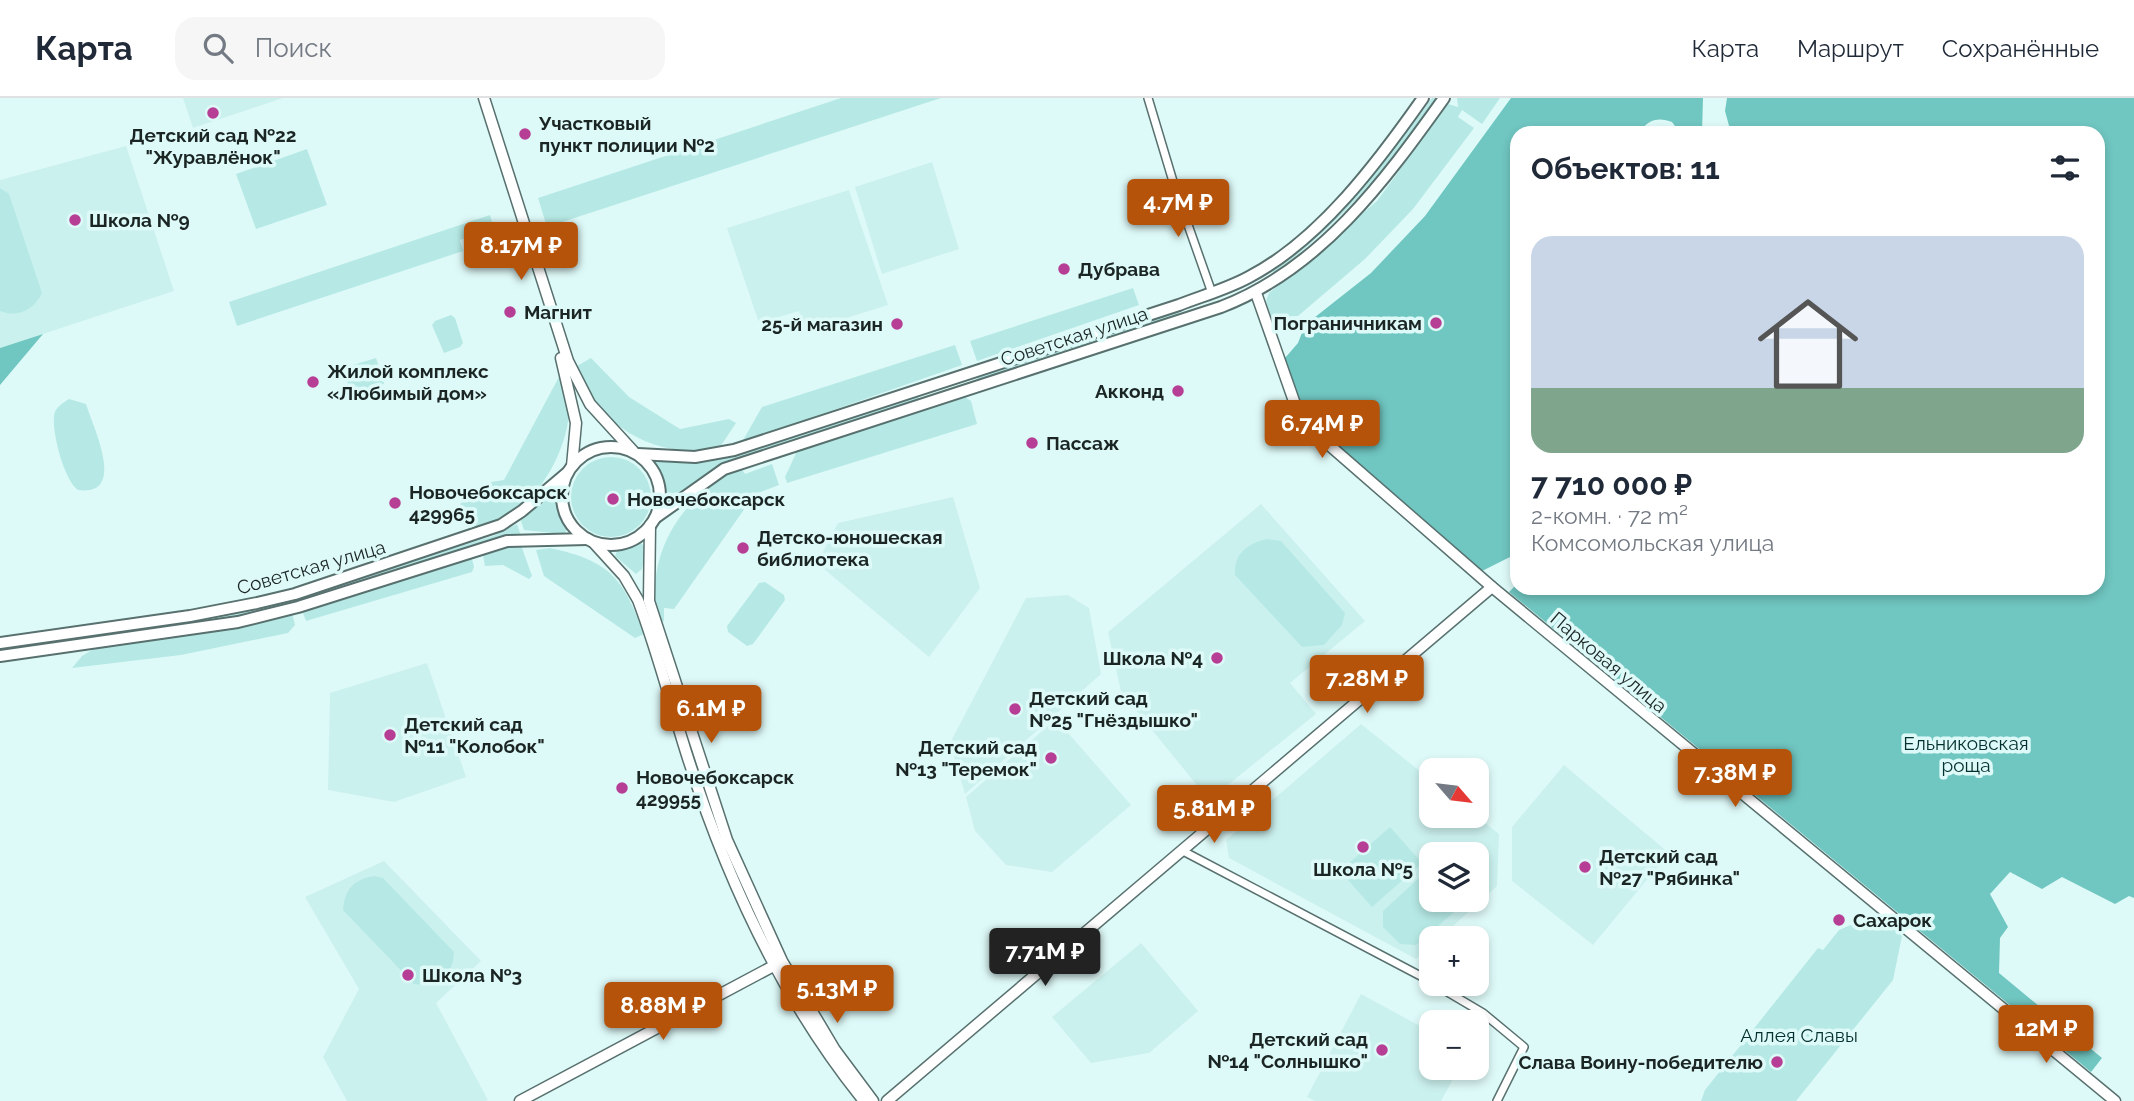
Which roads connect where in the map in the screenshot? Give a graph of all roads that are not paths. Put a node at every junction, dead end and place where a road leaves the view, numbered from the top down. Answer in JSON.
{"nodes":[{"id":1,"x":477,"y":98,"type":"edge"},
{"id":2,"x":484,"y":98,"type":"edge"},
{"id":3,"x":1148,"y":98,"type":"edge"},
{"id":4,"x":1423,"y":98,"type":"edge"},
{"id":5,"x":1444,"y":98,"type":"edge"},
{"id":6,"x":1250,"y":277,"type":"junction"},
{"id":7,"x":1212,"y":293,"type":"junction"},
{"id":8,"x":1256,"y":293,"type":"junction"},
{"id":9,"x":635,"y":453,"type":"junction"},
{"id":10,"x":570,"y":469,"type":"junction"},
{"id":11,"x":653,"y":522,"type":"junction"},
{"id":12,"x":590,"y":540,"type":"junction"},
{"id":13,"x":1492,"y":587,"type":"junction"},
{"id":14,"x":0,"y":643,"type":"edge"},
{"id":15,"x":0,"y":656,"type":"edge"},
{"id":16,"x":1184,"y":851,"type":"junction"},
{"id":17,"x":762,"y":931,"type":"junction"},
{"id":18,"x":779,"y":963,"type":"junction"},
{"id":19,"x":1419,"y":976,"type":"edge"},
{"id":20,"x":1454,"y":996,"type":"edge"},
{"id":21,"x":520,"y":1101,"type":"edge"},
{"id":22,"x":864,"y":1101,"type":"edge"},
{"id":23,"x":873,"y":1101,"type":"edge"},
{"id":24,"x":887,"y":1101,"type":"edge"},
{"id":25,"x":1497,"y":1101,"type":"edge"},
{"id":26,"x":2115,"y":1101,"type":"edge"}],
"edges":[{"from":1,"to":10,"type":"street"},
{"from":2,"to":9,"type":"street"},
{"from":3,"to":7,"type":"street"},
{"from":4,"to":6,"type":"main road","name":"Советская улица"},
{"from":5,"to":8,"type":"main road","name":"Советская улица"},
{"from":6,"to":7,"type":"main road","name":"Советская улица"},
{"from":6,"to":8,"type":"main road","name":"Парковая улица"},
{"from":7,"to":9,"type":"main road","name":"Советская улица"},
{"from":8,"to":11,"type":"main road","name":"Советская улица"},
{"from":8,"to":13,"type":"street","name":"Парковая улица"},
{"from":9,"to":10,"type":"main road"},
{"from":9,"to":11,"type":"main road"},
{"from":10,"to":12,"type":"main road"},
{"from":10,"to":14,"type":"main road","name":"Советская улица"},
{"from":11,"to":12,"type":"main road"},
{"from":11,"to":17,"type":"street"},
{"from":12,"to":15,"type":"main road","name":"Советская улица"},
{"from":12,"to":17,"type":"street"},
{"from":13,"to":16,"type":"street"},
{"from":13,"to":26,"type":"street","name":"Парковая улица"},
{"from":16,"to":19,"type":"street"},
{"from":16,"to":24,"type":"street"},
{"from":17,"to":18,"type":"street"},
{"from":18,"to":21,"type":"street"},
{"from":18,"to":22,"type":"street"},
{"from":18,"to":23,"type":"street"},
{"from":20,"to":25,"type":"street"}]}
